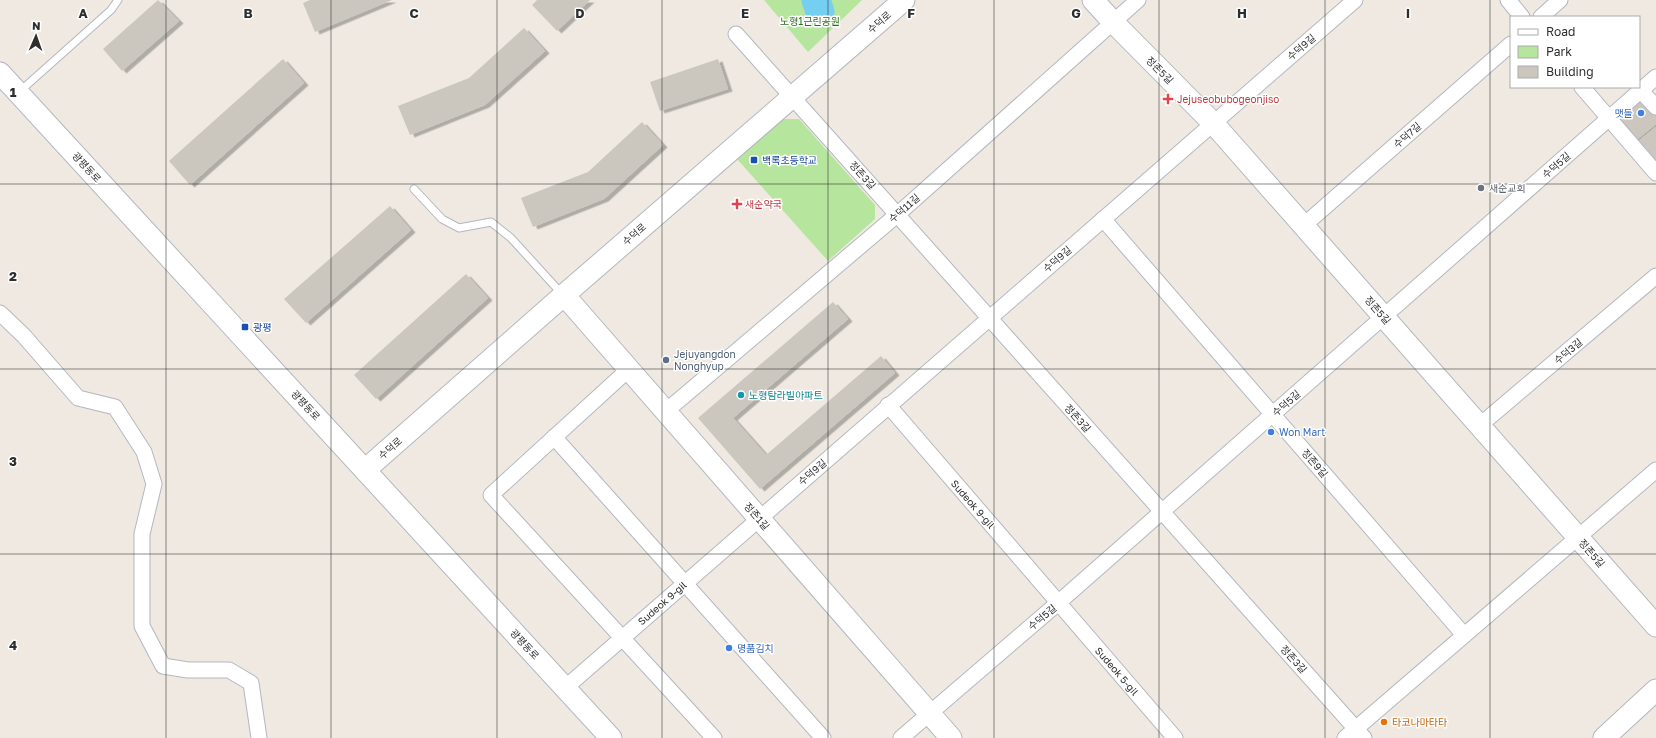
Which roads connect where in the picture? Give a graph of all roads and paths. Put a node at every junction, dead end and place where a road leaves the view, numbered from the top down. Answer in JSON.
{"nodes":[{"id":1,"x":118,"y":0,"type":"edge"},
{"id":2,"x":904,"y":0,"type":"edge"},
{"id":3,"x":1093,"y":0,"type":"edge"},
{"id":4,"x":1138,"y":0,"type":"edge"},
{"id":5,"x":1355,"y":0,"type":"edge"},
{"id":6,"x":1508,"y":0,"type":"edge"},
{"id":7,"x":1560,"y":0,"type":"edge"},
{"id":8,"x":1521,"y":16,"type":"edge"},
{"id":9,"x":1542,"y":16,"type":"edge"},
{"id":10,"x":1113,"y":22,"type":"junction"},
{"id":11,"x":736,"y":34,"type":"dead end"},
{"id":12,"x":1510,"y":45,"type":"edge"},
{"id":13,"x":0,"y":73,"type":"edge"},
{"id":14,"x":1656,"y":77,"type":"edge"},
{"id":15,"x":1583,"y":88,"type":"edge"},
{"id":16,"x":1641,"y":91,"type":"junction"},
{"id":17,"x":18,"y":92,"type":"junction"},
{"id":18,"x":793,"y":97,"type":"junction"},
{"id":19,"x":1656,"y":108,"type":"edge"},
{"id":20,"x":1609,"y":119,"type":"junction"},
{"id":21,"x":1213,"y":123,"type":"junction"},
{"id":22,"x":1656,"y":173,"type":"edge"},
{"id":23,"x":414,"y":189,"type":"dead end"},
{"id":24,"x":898,"y":214,"type":"junction"},
{"id":25,"x":1103,"y":219,"type":"junction"},
{"id":26,"x":1304,"y":226,"type":"junction"},
{"id":27,"x":1656,"y":277,"type":"edge"},
{"id":28,"x":564,"y":295,"type":"junction"},
{"id":29,"x":0,"y":314,"type":"edge"},
{"id":30,"x":1384,"y":317,"type":"junction"},
{"id":31,"x":989,"y":318,"type":"junction"},
{"id":32,"x":629,"y":370,"type":"junction"},
{"id":33,"x":888,"y":405,"type":"junction"},
{"id":34,"x":665,"y":412,"type":"junction"},
{"id":35,"x":1273,"y":414,"type":"junction"},
{"id":36,"x":1479,"y":426,"type":"junction"},
{"id":37,"x":554,"y":437,"type":"junction"},
{"id":38,"x":365,"y":470,"type":"junction"},
{"id":39,"x":1656,"y":470,"type":"edge"},
{"id":40,"x":1162,"y":512,"type":"junction"},
{"id":41,"x":758,"y":518,"type":"junction"},
{"id":42,"x":1578,"y":537,"type":"junction"},
{"id":43,"x":685,"y":583,"type":"junction"},
{"id":44,"x":1058,"y":603,"type":"junction"},
{"id":45,"x":1656,"y":626,"type":"edge"},
{"id":46,"x":1464,"y":636,"type":"junction"},
{"id":47,"x":622,"y":638,"type":"junction"},
{"id":48,"x":565,"y":688,"type":"junction"},
{"id":49,"x":1656,"y":690,"type":"edge"},
{"id":50,"x":929,"y":713,"type":"junction"},
{"id":51,"x":1355,"y":735,"type":"edge"},
{"id":52,"x":259,"y":738,"type":"edge"},
{"id":53,"x":611,"y":738,"type":"edge"},
{"id":54,"x":714,"y":738,"type":"edge"},
{"id":55,"x":823,"y":738,"type":"edge"},
{"id":56,"x":901,"y":738,"type":"edge"},
{"id":57,"x":950,"y":738,"type":"edge"},
{"id":58,"x":1175,"y":738,"type":"edge"},
{"id":59,"x":1604,"y":738,"type":"edge"}],
"edges":[{"from":1,"to":17,"type":"lane"},
{"from":2,"to":18,"type":"main road","name":"수덕로"},
{"from":3,"to":10,"type":"main road","name":"정존5길"},
{"from":4,"to":10,"type":"street","name":"수덕11길"},
{"from":5,"to":21,"type":"street","name":"수덕9길"},
{"from":6,"to":8,"type":"street"},
{"from":7,"to":9,"type":"street"},
{"from":10,"to":21,"type":"main road","name":"정존5길"},
{"from":10,"to":24,"type":"street","name":"수덕11길"},
{"from":11,"to":18,"type":"street","name":"정존3길"},
{"from":12,"to":26,"type":"street","name":"수덕7길"},
{"from":13,"to":17,"type":"main road","name":"광평동로"},
{"from":14,"to":16,"type":"street","name":"수덕5길"},
{"from":15,"to":20,"type":"street"},
{"from":16,"to":19,"type":"street"},
{"from":16,"to":20,"type":"street","name":"수덕5길"},
{"from":17,"to":38,"type":"main road","name":"광평동로"},
{"from":18,"to":24,"type":"street","name":"정존3길"},
{"from":18,"to":28,"type":"main road","name":"수덕로"},
{"from":20,"to":22,"type":"street"},
{"from":20,"to":30,"type":"street","name":"수덕5길"},
{"from":21,"to":25,"type":"street","name":"수덕9길"},
{"from":21,"to":26,"type":"main road","name":"정존5길"},
{"from":23,"to":28,"type":"lane"},
{"from":24,"to":31,"type":"street","name":"정존3길"},
{"from":24,"to":34,"type":"street","name":"수덕11길"},
{"from":25,"to":31,"type":"street","name":"수덕9길"},
{"from":25,"to":35,"type":"street","name":"정존9길"},
{"from":26,"to":30,"type":"main road","name":"정존5길"},
{"from":27,"to":36,"type":"street","name":"수덕3길"},
{"from":28,"to":32,"type":"main road","name":"정존1길"},
{"from":28,"to":38,"type":"main road","name":"수덕로"},
{"from":29,"to":52,"type":"street"},
{"from":30,"to":35,"type":"street","name":"수덕5길"},
{"from":30,"to":36,"type":"main road","name":"정존5길"},
{"from":31,"to":33,"type":"street","name":"수덕9길"},
{"from":31,"to":40,"type":"street","name":"정존3길"},
{"from":32,"to":34,"type":"main road","name":"정존1길"},
{"from":32,"to":37,"type":"street"},
{"from":33,"to":41,"type":"street","name":"수덕9길"},
{"from":33,"to":44,"type":"street","name":"Sudeok 9-gil"},
{"from":34,"to":41,"type":"main road","name":"정존1길"},
{"from":35,"to":40,"type":"street","name":"수덕5길"},
{"from":35,"to":46,"type":"street","name":"정존9길"},
{"from":36,"to":42,"type":"main road","name":"정존5길"},
{"from":37,"to":43,"type":"street"},
{"from":37,"to":47,"type":"street"},
{"from":38,"to":48,"type":"main road","name":"광평동로"},
{"from":39,"to":42,"type":"street"},
{"from":40,"to":44,"type":"street","name":"수덕5길"},
{"from":40,"to":51,"type":"street","name":"정존3길"},
{"from":41,"to":43,"type":"street","name":"Sudeok 9-gil"},
{"from":41,"to":50,"type":"main road","name":"정존1길"},
{"from":42,"to":45,"type":"main road","name":"정존5길"},
{"from":42,"to":46,"type":"street"},
{"from":43,"to":47,"type":"street","name":"Sudeok 9-gil"},
{"from":43,"to":55,"type":"street"},
{"from":44,"to":50,"type":"street","name":"수덕5길"},
{"from":44,"to":58,"type":"street","name":"Sudeok 5-gil"},
{"from":46,"to":51,"type":"street"},
{"from":47,"to":48,"type":"street","name":"Sudeok 9-gil"},
{"from":47,"to":54,"type":"street"},
{"from":48,"to":53,"type":"main road","name":"광평동로"},
{"from":49,"to":59,"type":"main road"},
{"from":50,"to":56,"type":"street"},
{"from":50,"to":57,"type":"main road","name":"정존1길"}]}
